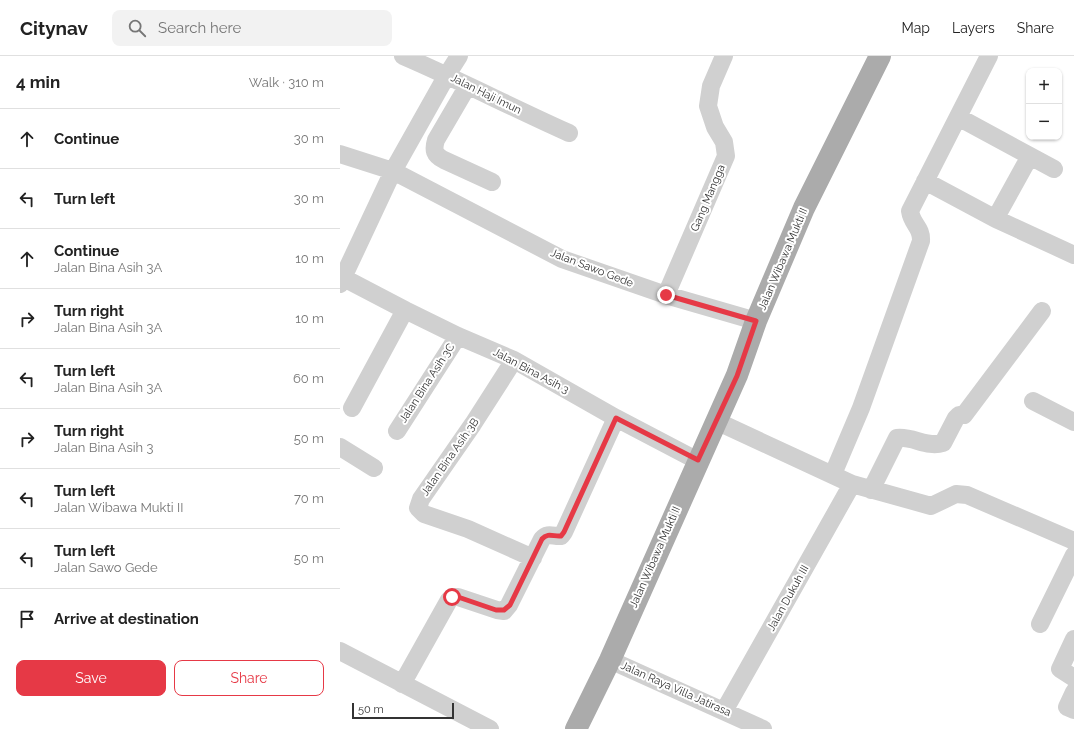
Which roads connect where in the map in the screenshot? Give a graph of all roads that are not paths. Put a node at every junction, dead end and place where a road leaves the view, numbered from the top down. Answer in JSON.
{"nodes":[{"id":1,"x":402,"y":56,"type":"edge"},
{"id":2,"x":459,"y":56,"type":"edge"},
{"id":3,"x":724,"y":56,"type":"edge"},
{"id":4,"x":880,"y":56,"type":"edge"},
{"id":5,"x":989,"y":56,"type":"edge"},
{"id":6,"x":447,"y":75,"type":"junction"},
{"id":7,"x":468,"y":87,"type":"junction"},
{"id":8,"x":961,"y":118,"type":"junction"},
{"id":9,"x":569,"y":133,"type":"dead end"},
{"id":10,"x":340,"y":154,"type":"edge"},
{"id":11,"x":1030,"y":156,"type":"junction"},
{"id":12,"x":1054,"y":169,"type":"dead end"},
{"id":13,"x":393,"y":171,"type":"junction"},
{"id":14,"x":930,"y":180,"type":"junction"},
{"id":15,"x":492,"y":182,"type":"dead end"},
{"id":16,"x":999,"y":212,"type":"dead end"},
{"id":17,"x":1074,"y":255,"type":"edge"},
{"id":18,"x":341,"y":279,"type":"edge"},
{"id":19,"x":666,"y":295,"type":"junction"},
{"id":20,"x":405,"y":310,"type":"junction"},
{"id":21,"x":1042,"y":311,"type":"dead end"},
{"id":22,"x":756,"y":321,"type":"junction"},
{"id":23,"x":458,"y":336,"type":"junction"},
{"id":24,"x":514,"y":360,"type":"junction"},
{"id":25,"x":1033,"y":401,"type":"dead end"},
{"id":26,"x":352,"y":408,"type":"dead end"},
{"id":27,"x":616,"y":418,"type":"junction"},
{"id":28,"x":716,"y":421,"type":"junction"},
{"id":29,"x":1074,"y":422,"type":"edge"},
{"id":30,"x":397,"y":431,"type":"dead end"},
{"id":31,"x":340,"y":447,"type":"edge"},
{"id":32,"x":698,"y":460,"type":"junction"},
{"id":33,"x":374,"y":468,"type":"dead end"},
{"id":34,"x":833,"y":474,"type":"junction"},
{"id":35,"x":852,"y":484,"type":"junction"},
{"id":36,"x":871,"y":490,"type":"junction"},
{"id":37,"x":1074,"y":541,"type":"edge"},
{"id":38,"x":1074,"y":555,"type":"edge"},
{"id":39,"x":534,"y":558,"type":"junction"},
{"id":40,"x":1040,"y":624,"type":"dead end"},
{"id":41,"x":1074,"y":640,"type":"edge"},
{"id":42,"x":340,"y":651,"type":"edge"},
{"id":43,"x":610,"y":660,"type":"junction"},
{"id":44,"x":1074,"y":678,"type":"edge"},
{"id":45,"x":402,"y":684,"type":"junction"},
{"id":46,"x":1074,"y":692,"type":"edge"},
{"id":47,"x":1074,"y":710,"type":"edge"},
{"id":48,"x":733,"y":720,"type":"edge"},
{"id":49,"x":490,"y":729,"type":"edge"},
{"id":50,"x":576,"y":729,"type":"edge"},
{"id":51,"x":763,"y":729,"type":"edge"}],
"edges":[{"from":1,"to":6,"type":"street","name":"Jalan Haji Imun"},
{"from":2,"to":6,"type":"street"},
{"from":3,"to":19,"type":"street","name":"Gang Mangga"},
{"from":4,"to":22,"type":"main road","name":"Jalan Wibawa Mukti II"},
{"from":5,"to":8,"type":"street"},
{"from":6,"to":7,"type":"street","name":"Jalan Haji Imun"},
{"from":6,"to":13,"type":"street"},
{"from":7,"to":9,"type":"street","name":"Jalan Haji Imun"},
{"from":7,"to":15,"type":"street"},
{"from":8,"to":11,"type":"street"},
{"from":8,"to":14,"type":"street"},
{"from":10,"to":13,"type":"street","name":"Jalan Sawo Gede"},
{"from":11,"to":12,"type":"street"},
{"from":11,"to":16,"type":"street"},
{"from":13,"to":18,"type":"street"},
{"from":13,"to":19,"type":"street","name":"Jalan Sawo Gede"},
{"from":14,"to":17,"type":"street"},
{"from":14,"to":34,"type":"street"},
{"from":18,"to":20,"type":"street","name":"Jalan Bina Asih 3"},
{"from":19,"to":22,"type":"street","name":"Jalan Sawo Gede"},
{"from":20,"to":23,"type":"street","name":"Jalan Bina Asih 3"},
{"from":20,"to":26,"type":"street"},
{"from":21,"to":36,"type":"street"},
{"from":22,"to":28,"type":"main road","name":"Jalan Wibawa Mukti II"},
{"from":23,"to":24,"type":"street","name":"Jalan Bina Asih 3"},
{"from":23,"to":30,"type":"street","name":"Jalan Bina Asih 3C"},
{"from":24,"to":27,"type":"street","name":"Jalan Bina Asih 3"},
{"from":24,"to":39,"type":"street","name":"Jalan Bina Asih 3B"},
{"from":25,"to":29,"type":"street"},
{"from":27,"to":32,"type":"street","name":"Jalan Bina Asih 3"},
{"from":27,"to":39,"type":"street"},
{"from":28,"to":32,"type":"main road","name":"Jalan Wibawa Mukti II"},
{"from":28,"to":34,"type":"street"},
{"from":31,"to":33,"type":"street"},
{"from":32,"to":43,"type":"main road","name":"Jalan Wibawa Mukti II"},
{"from":34,"to":35,"type":"street"},
{"from":35,"to":36,"type":"street"},
{"from":35,"to":48,"type":"street","name":"Jalan Dukuh III"},
{"from":36,"to":37,"type":"street"},
{"from":38,"to":40,"type":"street"},
{"from":39,"to":45,"type":"street"},
{"from":41,"to":44,"type":"street"},
{"from":42,"to":45,"type":"street"},
{"from":43,"to":48,"type":"street","name":"Jalan Raya Villa Jatirasa"},
{"from":43,"to":50,"type":"main road","name":"Jalan Wibawa Mukti II"},
{"from":45,"to":49,"type":"street"},
{"from":46,"to":47,"type":"street"},
{"from":48,"to":51,"type":"street","name":"Jalan Raya Villa Jatirasa"}]}
